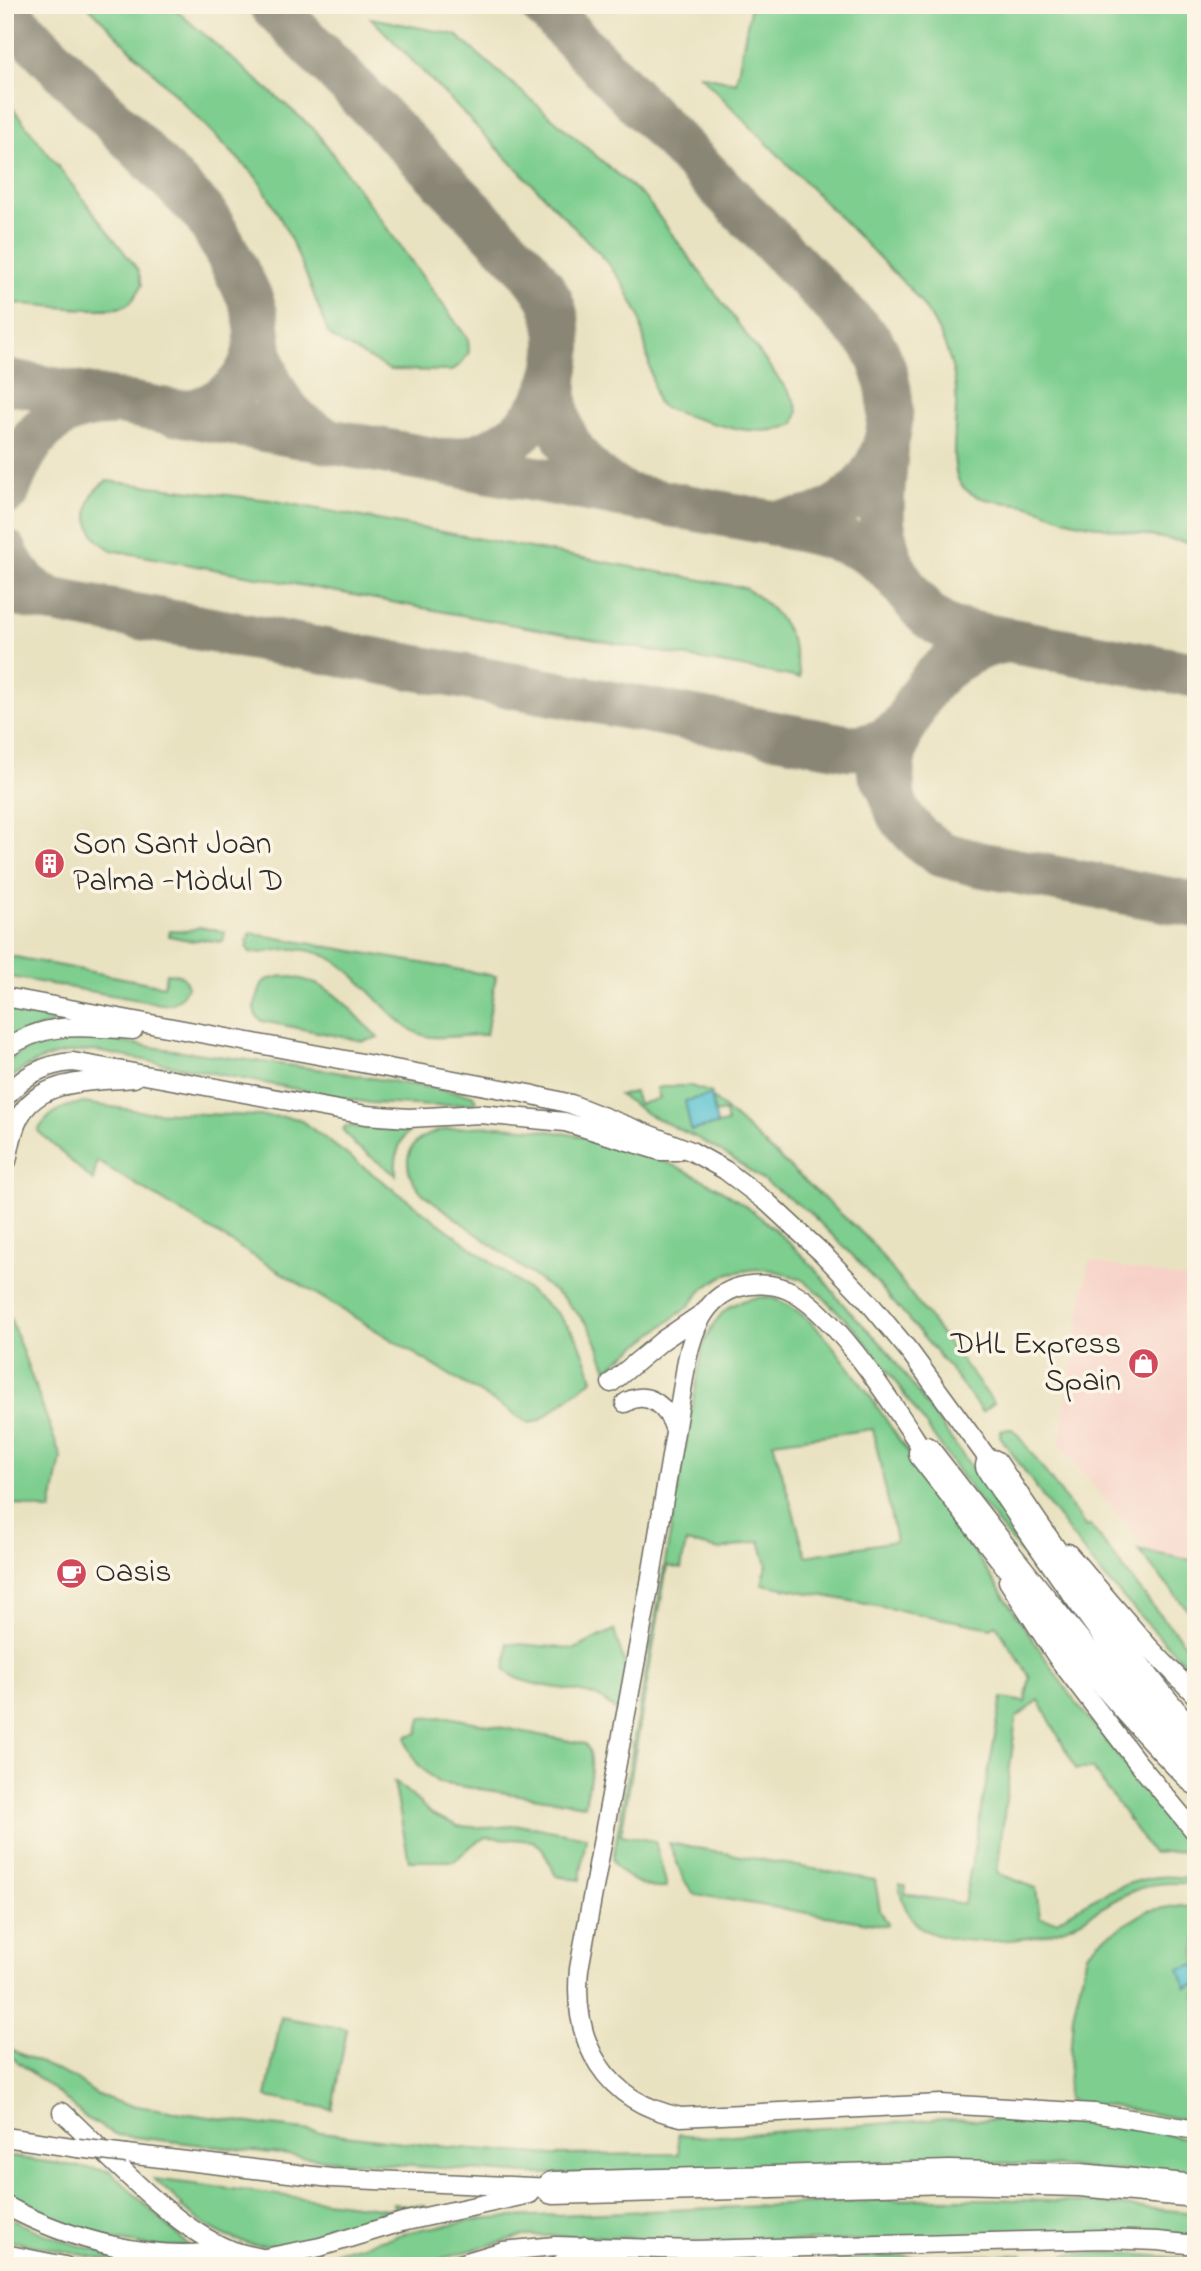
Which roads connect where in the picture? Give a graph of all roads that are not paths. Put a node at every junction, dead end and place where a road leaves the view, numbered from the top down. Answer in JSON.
{"nodes":[{"id":1,"x":5,"y":997,"type":"edge"},
{"id":2,"x":224,"y":1037,"type":"junction"},
{"id":3,"x":5,"y":1049,"type":"edge"},
{"id":4,"x":152,"y":1076,"type":"junction"},
{"id":5,"x":5,"y":1098,"type":"edge"},
{"id":6,"x":691,"y":1151,"type":"junction"},
{"id":7,"x":7,"y":1161,"type":"edge"},
{"id":8,"x":703,"y":1313,"type":"junction"},
{"id":9,"x":611,"y":1383,"type":"dead end"},
{"id":10,"x":625,"y":1403,"type":"dead end"},
{"id":11,"x":675,"y":1430,"type":"junction"},
{"id":12,"x":925,"y":1453,"type":"junction"},
{"id":13,"x":992,"y":1465,"type":"junction"},
{"id":14,"x":1196,"y":1696,"type":"edge"},
{"id":15,"x":1196,"y":1744,"type":"edge"},
{"id":16,"x":1196,"y":1778,"type":"edge"},
{"id":17,"x":1196,"y":1833,"type":"edge"},
{"id":18,"x":62,"y":2112,"type":"dead end"},
{"id":19,"x":1196,"y":2130,"type":"edge"},
{"id":20,"x":5,"y":2137,"type":"edge"},
{"id":21,"x":553,"y":2188,"type":"junction"},
{"id":22,"x":1196,"y":2190,"type":"edge"},
{"id":23,"x":5,"y":2205,"type":"edge"},
{"id":24,"x":1196,"y":2245,"type":"edge"},
{"id":25,"x":585,"y":2246,"type":"junction"},
{"id":26,"x":229,"y":2249,"type":"junction"},
{"id":27,"x":5,"y":2254,"type":"edge"},
{"id":28,"x":481,"y":2257,"type":"junction"},
{"id":29,"x":265,"y":2258,"type":"junction"},
{"id":30,"x":65,"y":2266,"type":"edge"},
{"id":31,"x":292,"y":2266,"type":"edge"},
{"id":32,"x":453,"y":2266,"type":"edge"},
{"id":33,"x":503,"y":2266,"type":"edge"},
{"id":34,"x":558,"y":2266,"type":"edge"}],
"edges":[{"from":1,"to":2,"type":"street"},
{"from":2,"to":3,"type":"street"},
{"from":2,"to":6,"type":"street"},
{"from":4,"to":5,"type":"street"},
{"from":4,"to":6,"type":"street"},
{"from":4,"to":7,"type":"street"},
{"from":6,"to":13,"type":"street"},
{"from":8,"to":9,"type":"street"},
{"from":8,"to":11,"type":"street"},
{"from":8,"to":12,"type":"street"},
{"from":10,"to":11,"type":"street"},
{"from":11,"to":19,"type":"street"},
{"from":12,"to":16,"type":"highway"},
{"from":12,"to":17,"type":"street"},
{"from":13,"to":14,"type":"street"},
{"from":13,"to":15,"type":"highway"},
{"from":18,"to":26,"type":"street"},
{"from":20,"to":21,"type":"street","bridge":true},
{"from":21,"to":22,"type":"highway"},
{"from":21,"to":29,"type":"street"},
{"from":23,"to":26,"type":"street"},
{"from":24,"to":25,"type":"street"},
{"from":25,"to":28,"type":"street"},
{"from":25,"to":34,"type":"street"},
{"from":26,"to":29,"type":"street"},
{"from":27,"to":30,"type":"street"},
{"from":28,"to":32,"type":"street"},
{"from":28,"to":33,"type":"street"},
{"from":29,"to":31,"type":"street"}]}
